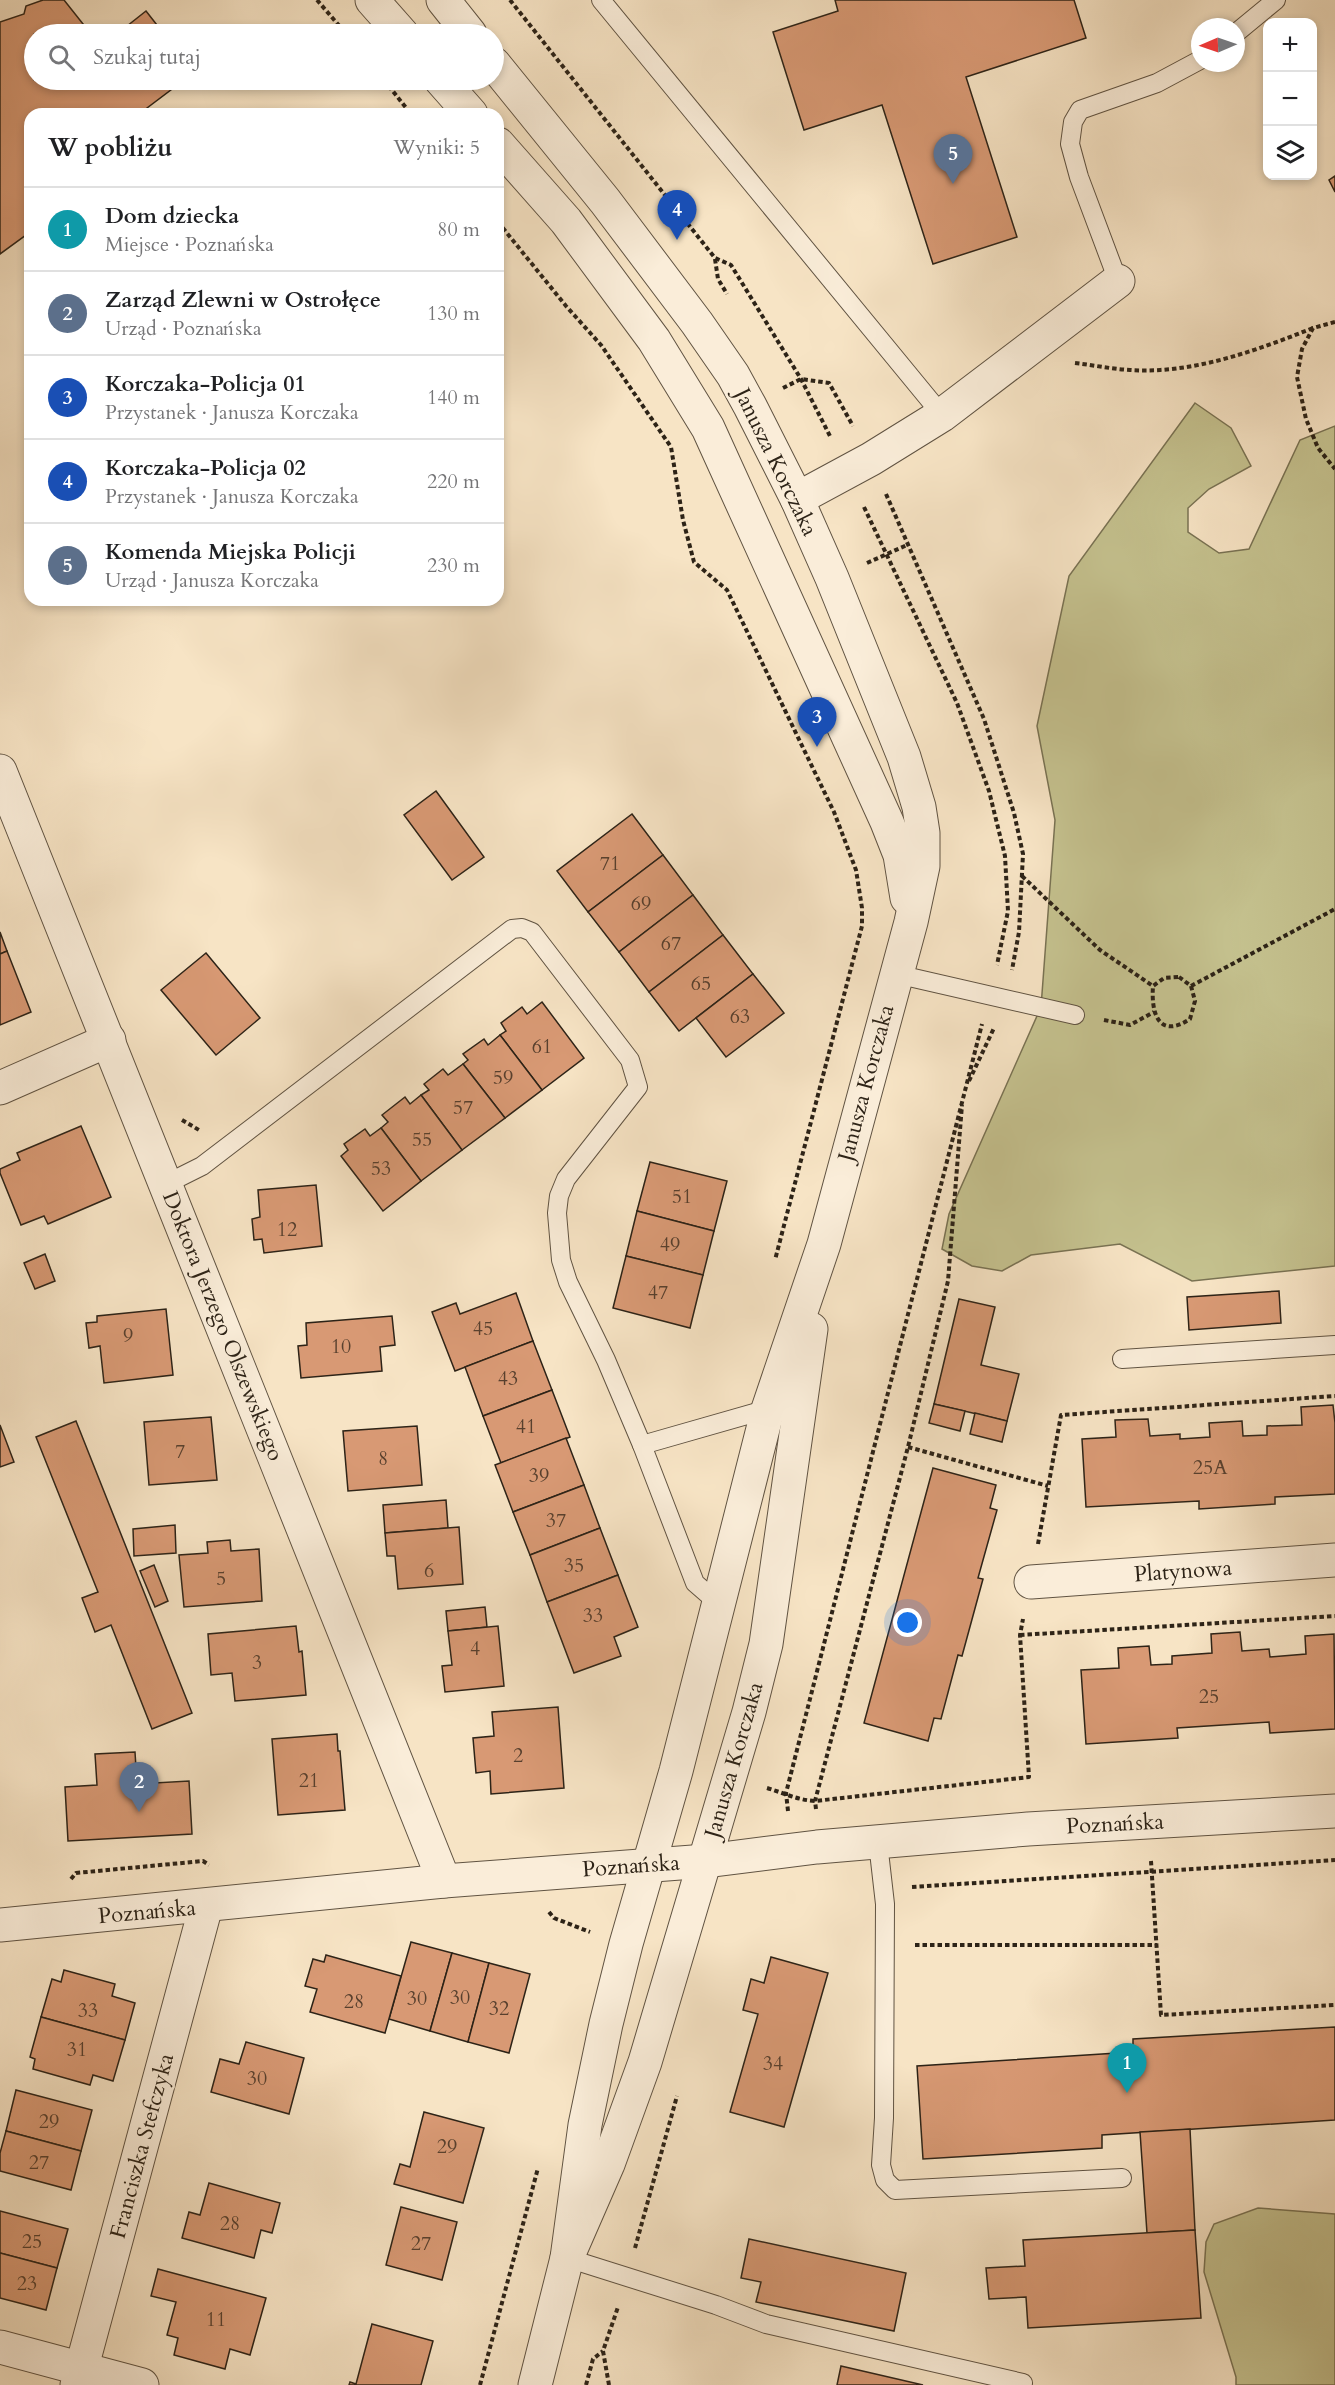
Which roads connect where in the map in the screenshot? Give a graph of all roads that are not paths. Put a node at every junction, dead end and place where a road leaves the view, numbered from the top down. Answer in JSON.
{"nodes":[{"id":1,"x":372,"y":0,"type":"edge"},
{"id":2,"x":443,"y":0,"type":"edge"},
{"id":3,"x":601,"y":0,"type":"edge"},
{"id":4,"x":1267,"y":4,"type":"edge"},
{"id":5,"x":393,"y":24,"type":"edge"},
{"id":6,"x":462,"y":24,"type":"edge"},
{"id":7,"x":1245,"y":25,"type":"edge"},
{"id":8,"x":1191,"y":65,"type":"edge"},
{"id":9,"x":504,"y":76,"type":"edge"},
{"id":10,"x":450,"y":90,"type":"edge"},
{"id":11,"x":466,"y":108,"type":"edge"},
{"id":12,"x":504,"y":151,"type":"edge"},
{"id":13,"x":1118,"y":281,"type":"joint"},
{"id":14,"x":942,"y":415,"type":"junction"},
{"id":15,"x":797,"y":499,"type":"junction"},
{"id":16,"x":0,"y":771,"type":"edge"},
{"id":17,"x":910,"y":922,"type":"junction"},
{"id":18,"x":896,"y":974,"type":"junction"},
{"id":19,"x":1075,"y":1015,"type":"road end"},
{"id":20,"x":109,"y":1040,"type":"junction"},
{"id":21,"x":0,"y":1088,"type":"edge"},
{"id":22,"x":166,"y":1184,"type":"junction"},
{"id":23,"x":824,"y":1244,"type":"junction"},
{"id":24,"x":1335,"y":1345,"type":"edge"},
{"id":25,"x":1122,"y":1359,"type":"dead end"},
{"id":26,"x":768,"y":1409,"type":"junction"},
{"id":27,"x":642,"y":1445,"type":"junction"},
{"id":28,"x":1335,"y":1560,"type":"edge"},
{"id":29,"x":1031,"y":1582,"type":"road end"},
{"id":30,"x":718,"y":1603,"type":"junction"},
{"id":31,"x":1335,"y":1811,"type":"edge"},
{"id":32,"x":878,"y":1843,"type":"junction"},
{"id":33,"x":706,"y":1861,"type":"junction"},
{"id":34,"x":649,"y":1865,"type":"junction"},
{"id":35,"x":444,"y":1881,"type":"junction"},
{"id":36,"x":206,"y":1906,"type":"junction"},
{"id":37,"x":0,"y":1925,"type":"edge"},
{"id":38,"x":1122,"y":2178,"type":"dead end"},
{"id":39,"x":567,"y":2258,"type":"junction"},
{"id":40,"x":0,"y":2347,"type":"edge"},
{"id":41,"x":79,"y":2377,"type":"edge"},
{"id":42,"x":1023,"y":2383,"type":"dead end"},
{"id":43,"x":142,"y":2385,"type":"edge"},
{"id":44,"x":535,"y":2385,"type":"edge"}],
"edges":[{"from":1,"to":5,"type":"street"},
{"from":2,"to":6,"type":"street"},
{"from":3,"to":14,"type":"lane"},
{"from":4,"to":7,"type":"lane"},
{"from":8,"to":13,"type":"lane"},
{"from":9,"to":15,"type":"street","name":"Janusza Korczaka"},
{"from":10,"to":11,"type":"street"},
{"from":12,"to":17,"type":"street","name":"Janusza Korczaka"},
{"from":13,"to":14,"type":"street"},
{"from":14,"to":15,"type":"street"},
{"from":15,"to":17,"type":"street","name":"Janusza Korczaka"},
{"from":16,"to":20,"type":"street","name":"Doktora Jerzego Olszewskiego"},
{"from":17,"to":18,"type":"street","name":"Janusza Korczaka"},
{"from":18,"to":19,"type":"lane"},
{"from":18,"to":23,"type":"street","name":"Janusza Korczaka"},
{"from":20,"to":21,"type":"street"},
{"from":20,"to":22,"type":"street","name":"Doktora Jerzego Olszewskiego"},
{"from":22,"to":27,"type":"lane"},
{"from":22,"to":35,"type":"street","name":"Doktora Jerzego Olszewskiego"},
{"from":23,"to":26,"type":"street","name":"Janusza Korczaka"},
{"from":23,"to":33,"type":"street","name":"Janusza Korczaka"},
{"from":24,"to":25,"type":"lane"},
{"from":26,"to":27,"type":"lane"},
{"from":26,"to":30,"type":"street","name":"Janusza Korczaka"},
{"from":27,"to":30,"type":"lane"},
{"from":28,"to":29,"type":"street","name":"Platynowa"},
{"from":30,"to":34,"type":"street","name":"Janusza Korczaka"},
{"from":31,"to":32,"type":"street","name":"Poznańska"},
{"from":32,"to":33,"type":"street","name":"Poznańska"},
{"from":32,"to":38,"type":"lane"},
{"from":33,"to":34,"type":"street","name":"Poznańska"},
{"from":33,"to":39,"type":"street","name":"Janusza Korczaka"},
{"from":34,"to":35,"type":"street","name":"Poznańska"},
{"from":34,"to":39,"type":"street","name":"Janusza Korczaka"},
{"from":35,"to":36,"type":"street","name":"Poznańska"},
{"from":36,"to":37,"type":"street","name":"Poznańska"},
{"from":36,"to":41,"type":"street","name":"Franciszka Stefczyka"},
{"from":39,"to":42,"type":"lane"},
{"from":39,"to":44,"type":"street","name":"Janusza Korczaka"},
{"from":40,"to":41,"type":"street"},
{"from":41,"to":43,"type":"street"}]}
